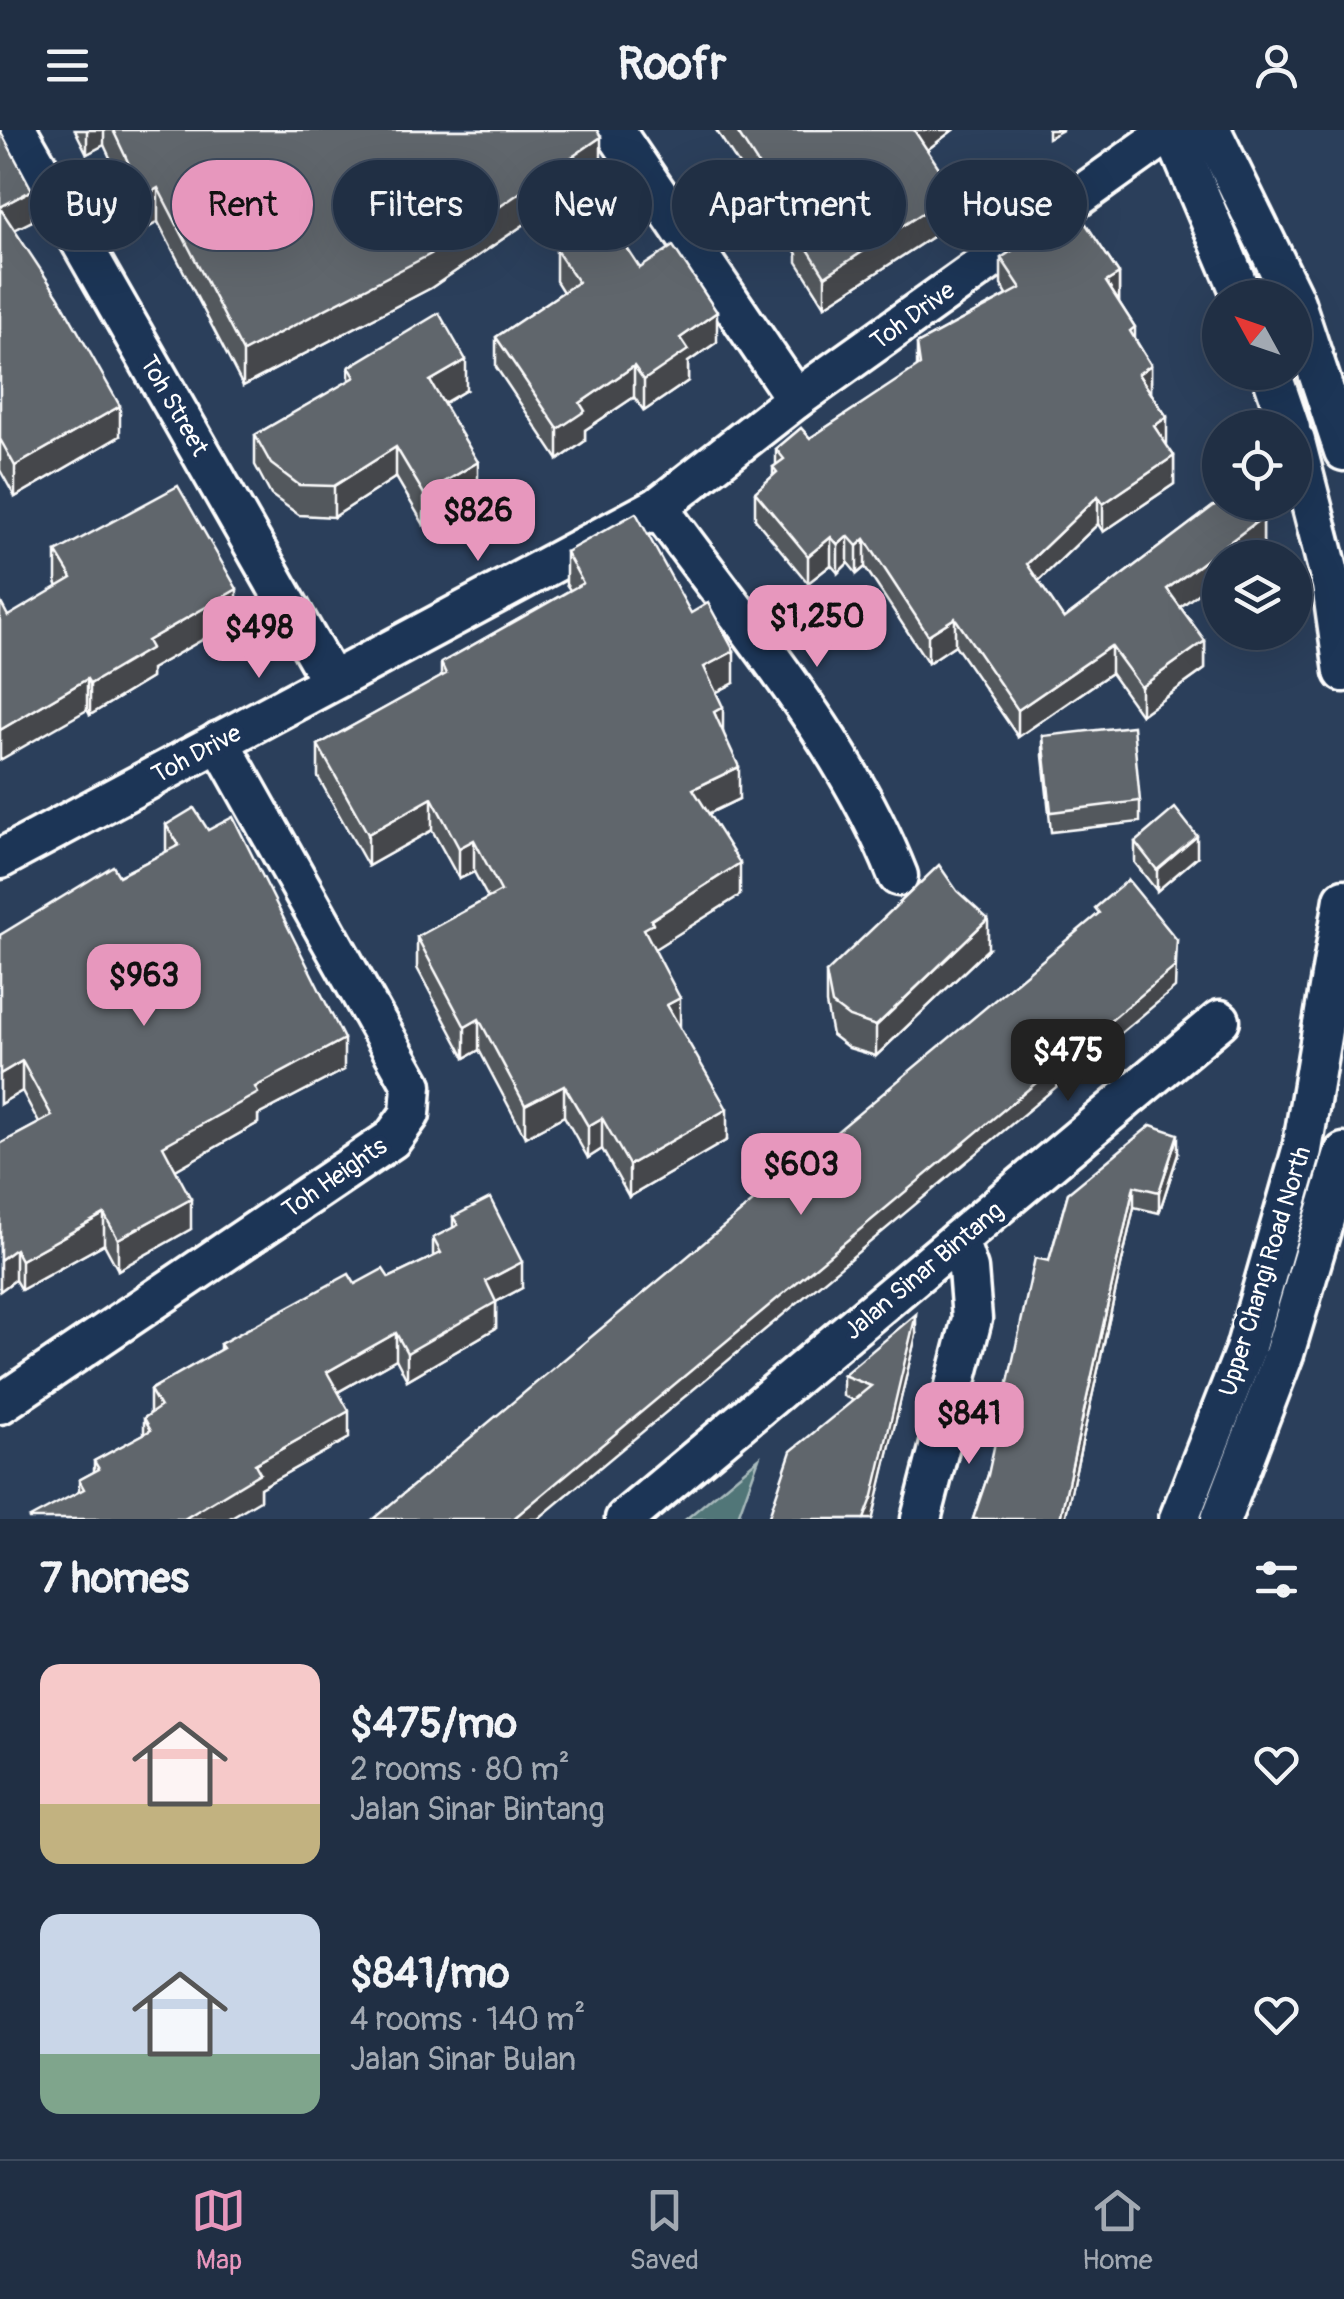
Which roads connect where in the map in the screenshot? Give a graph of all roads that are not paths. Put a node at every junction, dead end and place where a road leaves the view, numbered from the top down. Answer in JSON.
{"nodes":[{"id":1,"x":17,"y":130,"type":"edge"},
{"id":2,"x":614,"y":130,"type":"edge"},
{"id":3,"x":1172,"y":130,"type":"edge"},
{"id":4,"x":1211,"y":130,"type":"edge"},
{"id":5,"x":1235,"y":280,"type":"edge"},
{"id":6,"x":1284,"y":280,"type":"edge"},
{"id":7,"x":1312,"y":354,"type":"edge"},
{"id":8,"x":796,"y":399,"type":"junction"},
{"id":9,"x":1344,"y":451,"type":"edge"},
{"id":10,"x":658,"y":507,"type":"junction"},
{"id":11,"x":1312,"y":508,"type":"edge"},
{"id":12,"x":1344,"y":672,"type":"edge"},
{"id":13,"x":331,"y":681,"type":"junction"},
{"id":14,"x":219,"y":741,"type":"junction"},
{"id":15,"x":0,"y":859,"type":"edge"},
{"id":16,"x":898,"y":876,"type":"dead end"},
{"id":17,"x":1344,"y":898,"type":"edge"},
{"id":18,"x":1220,"y":1020,"type":"dead end"},
{"id":19,"x":1344,"y":1152,"type":"edge"},
{"id":20,"x":958,"y":1240,"type":"junction"},
{"id":21,"x":0,"y":1404,"type":"edge"},
{"id":22,"x":625,"y":1519,"type":"edge"},
{"id":23,"x":921,"y":1519,"type":"edge"},
{"id":24,"x":1180,"y":1519,"type":"edge"},
{"id":25,"x":1222,"y":1519,"type":"edge"}],
"edges":[{"from":1,"to":13,"type":"street","name":"Toh Street"},
{"from":2,"to":8,"type":"street"},
{"from":3,"to":5,"type":"street"},
{"from":3,"to":8,"type":"street","name":"Toh Drive"},
{"from":4,"to":6,"type":"street"},
{"from":7,"to":9,"type":"street"},
{"from":8,"to":10,"type":"street","name":"Toh Drive"},
{"from":10,"to":13,"type":"street","name":"Toh Drive"},
{"from":10,"to":16,"type":"street"},
{"from":11,"to":12,"type":"street"},
{"from":13,"to":14,"type":"street","name":"Toh Drive"},
{"from":14,"to":15,"type":"street","name":"Toh Drive"},
{"from":14,"to":21,"type":"street","name":"Toh Heights"},
{"from":17,"to":24,"type":"street","name":"Upper Changi Road North"},
{"from":18,"to":20,"type":"street","name":"Jalan Sinar Bintang"},
{"from":19,"to":25,"type":"street","name":"Upper Changi Road North"},
{"from":20,"to":22,"type":"street","name":"Jalan Sinar Bintang"},
{"from":20,"to":23,"type":"street"}]}
